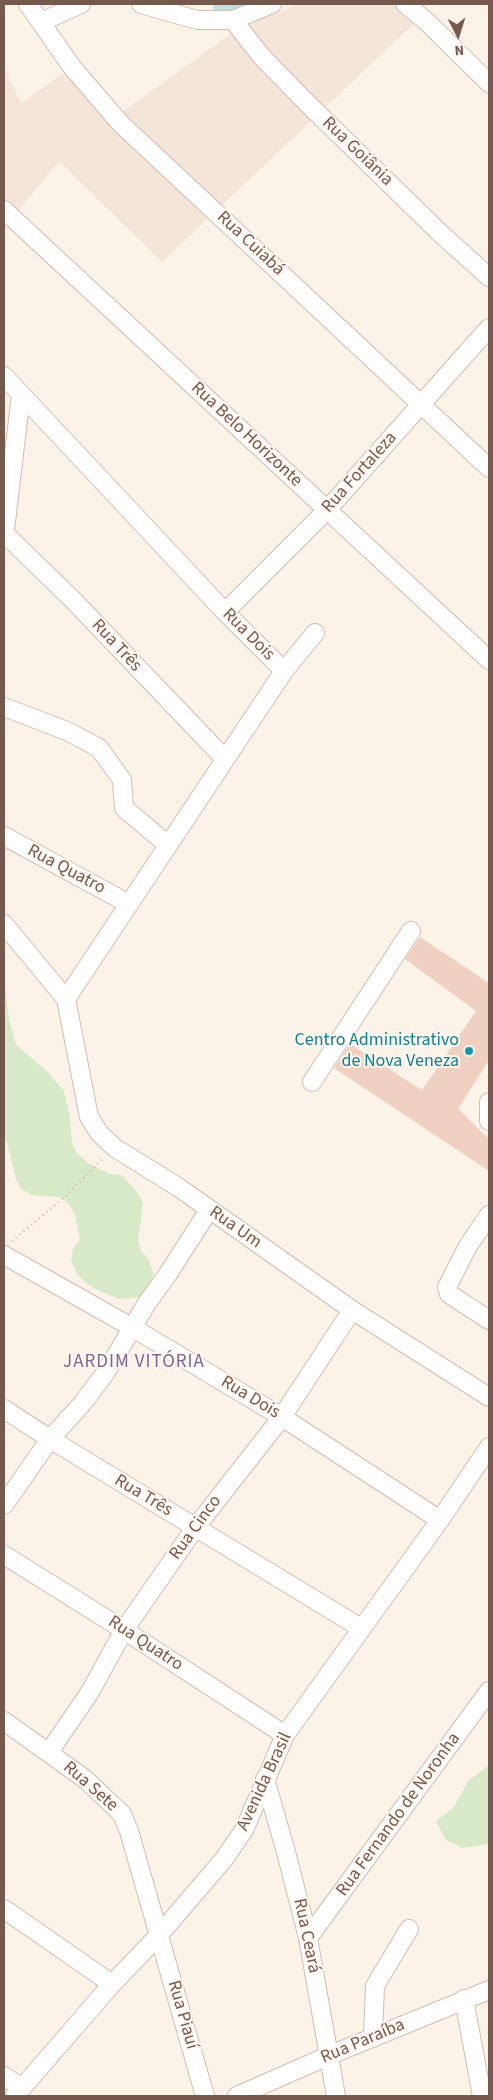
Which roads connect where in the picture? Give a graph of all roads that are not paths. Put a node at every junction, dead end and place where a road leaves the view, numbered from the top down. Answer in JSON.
{"nodes":[{"id":1,"x":28,"y":4,"type":"edge"},
{"id":2,"x":81,"y":4,"type":"edge"},
{"id":3,"x":141,"y":4,"type":"edge"},
{"id":4,"x":272,"y":4,"type":"edge"},
{"id":5,"x":405,"y":4,"type":"edge"},
{"id":6,"x":233,"y":20,"type":"junction"},
{"id":7,"x":41,"y":22,"type":"junction"},
{"id":8,"x":489,"y":83,"type":"edge"},
{"id":9,"x":4,"y":210,"type":"edge"},
{"id":10,"x":489,"y":277,"type":"edge"},
{"id":11,"x":489,"y":328,"type":"edge"},
{"id":12,"x":4,"y":376,"type":"edge"},
{"id":13,"x":21,"y":395,"type":"junction"},
{"id":14,"x":422,"y":405,"type":"junction"},
{"id":15,"x":489,"y":468,"type":"edge"},
{"id":16,"x":327,"y":510,"type":"junction"},
{"id":17,"x":4,"y":536,"type":"edge"},
{"id":18,"x":225,"y":612,"type":"junction"},
{"id":19,"x":314,"y":633,"type":"dead end"},
{"id":20,"x":489,"y":660,"type":"edge"},
{"id":21,"x":284,"y":671,"type":"junction"},
{"id":22,"x":4,"y":707,"type":"edge"},
{"id":23,"x":225,"y":759,"type":"junction"},
{"id":24,"x":4,"y":836,"type":"edge"},
{"id":25,"x":168,"y":845,"type":"junction"},
{"id":26,"x":129,"y":904,"type":"junction"},
{"id":27,"x":4,"y":924,"type":"edge"},
{"id":28,"x":411,"y":932,"type":"dead end"},
{"id":29,"x":66,"y":999,"type":"junction"},
{"id":30,"x":312,"y":1082,"type":"dead end"},
{"id":31,"x":489,"y":1102,"type":"edge"},
{"id":32,"x":489,"y":1121,"type":"edge"},
{"id":33,"x":208,"y":1210,"type":"junction"},
{"id":34,"x":489,"y":1215,"type":"edge"},
{"id":35,"x":7,"y":1249,"type":"edge"},
{"id":36,"x":352,"y":1310,"type":"junction"},
{"id":37,"x":489,"y":1320,"type":"edge"},
{"id":38,"x":133,"y":1328,"type":"junction"},
{"id":39,"x":489,"y":1397,"type":"edge"},
{"id":40,"x":4,"y":1409,"type":"edge"},
{"id":41,"x":282,"y":1417,"type":"junction"},
{"id":42,"x":50,"y":1439,"type":"junction"},
{"id":43,"x":489,"y":1447,"type":"edge"},
{"id":44,"x":4,"y":1505,"type":"edge"},
{"id":45,"x":440,"y":1520,"type":"junction"},
{"id":46,"x":196,"y":1528,"type":"junction"},
{"id":47,"x":4,"y":1555,"type":"edge"},
{"id":48,"x":361,"y":1628,"type":"junction"},
{"id":49,"x":124,"y":1630,"type":"junction"},
{"id":50,"x":489,"y":1691,"type":"edge"},
{"id":51,"x":4,"y":1721,"type":"edge"},
{"id":52,"x":285,"y":1735,"type":"junction"},
{"id":53,"x":49,"y":1752,"type":"junction"},
{"id":54,"x":265,"y":1779,"type":"junction"},
{"id":55,"x":4,"y":1909,"type":"edge"},
{"id":56,"x":409,"y":1929,"type":"dead end"},
{"id":57,"x":159,"y":1935,"type":"junction"},
{"id":58,"x":308,"y":1938,"type":"junction"},
{"id":59,"x":112,"y":1984,"type":"junction"},
{"id":60,"x":489,"y":1990,"type":"edge"},
{"id":61,"x":464,"y":1999,"type":"junction"},
{"id":62,"x":373,"y":2038,"type":"junction"},
{"id":63,"x":328,"y":2056,"type":"junction"},
{"id":64,"x":4,"y":2076,"type":"edge"},
{"id":65,"x":18,"y":2092,"type":"edge"},
{"id":66,"x":205,"y":2096,"type":"edge"},
{"id":67,"x":237,"y":2096,"type":"edge"},
{"id":68,"x":336,"y":2096,"type":"edge"},
{"id":69,"x":482,"y":2096,"type":"edge"}],
"edges":[{"from":1,"to":7,"type":"street","name":"Rua Cuiabá"},
{"from":2,"to":7,"type":"street"},
{"from":3,"to":6,"type":"street"},
{"from":4,"to":6,"type":"street"},
{"from":5,"to":8,"type":"street"},
{"from":6,"to":10,"type":"street","name":"Rua Goiânia"},
{"from":7,"to":14,"type":"street","name":"Rua Cuiabá"},
{"from":9,"to":16,"type":"street","name":"Rua Belo Horizonte"},
{"from":11,"to":14,"type":"street","name":"Rua Fortaleza"},
{"from":12,"to":13,"type":"street","name":"Rua Dois"},
{"from":13,"to":17,"type":"street"},
{"from":13,"to":18,"type":"street","name":"Rua Dois"},
{"from":14,"to":15,"type":"street","name":"Rua Cuiabá"},
{"from":14,"to":16,"type":"street","name":"Rua Fortaleza"},
{"from":16,"to":18,"type":"street","name":"Rua Fortaleza"},
{"from":16,"to":20,"type":"street","name":"Rua Belo Horizonte"},
{"from":17,"to":23,"type":"street","name":"Rua Três"},
{"from":18,"to":21,"type":"street","name":"Rua Dois"},
{"from":19,"to":21,"type":"street"},
{"from":21,"to":23,"type":"street","name":"Rua Dois"},
{"from":22,"to":25,"type":"street"},
{"from":23,"to":25,"type":"street","name":"Rua Dois"},
{"from":24,"to":26,"type":"street","name":"Rua Quatro"},
{"from":25,"to":26,"type":"street","name":"Rua Dois"},
{"from":26,"to":29,"type":"street","name":"Rua Dois"},
{"from":27,"to":29,"type":"street"},
{"from":28,"to":30,"type":"street"},
{"from":29,"to":33,"type":"street","name":"Rua Um"},
{"from":31,"to":32,"type":"street"},
{"from":33,"to":36,"type":"street","name":"Rua Um"},
{"from":33,"to":38,"type":"street"},
{"from":34,"to":37,"type":"street"},
{"from":35,"to":38,"type":"street","name":"Rua Dois"},
{"from":36,"to":39,"type":"street","name":"Rua Um"},
{"from":36,"to":41,"type":"street","name":"Rua Cinco"},
{"from":38,"to":41,"type":"street","name":"Rua Dois"},
{"from":38,"to":42,"type":"street"},
{"from":40,"to":42,"type":"street","name":"Rua Três"},
{"from":41,"to":45,"type":"street","name":"Rua Dois"},
{"from":41,"to":46,"type":"street","name":"Rua Cinco"},
{"from":42,"to":44,"type":"street"},
{"from":42,"to":46,"type":"street","name":"Rua Três"},
{"from":43,"to":45,"type":"street","name":"Avenida Brasil"},
{"from":45,"to":48,"type":"street","name":"Avenida Brasil"},
{"from":46,"to":48,"type":"street","name":"Rua Três"},
{"from":46,"to":49,"type":"street","name":"Rua Cinco"},
{"from":47,"to":49,"type":"street","name":"Rua Quatro"},
{"from":48,"to":52,"type":"street","name":"Avenida Brasil"},
{"from":49,"to":52,"type":"street","name":"Rua Quatro"},
{"from":49,"to":53,"type":"street","name":"Rua Cinco"},
{"from":50,"to":58,"type":"street","name":"Rua Fernando de Noronha"},
{"from":51,"to":53,"type":"street","name":"Rua Sete"},
{"from":52,"to":54,"type":"street","name":"Avenida Brasil"},
{"from":53,"to":57,"type":"street","name":"Rua Sete"},
{"from":54,"to":57,"type":"street","name":"Avenida Brasil"},
{"from":54,"to":58,"type":"street","name":"Rua Ceará"},
{"from":55,"to":59,"type":"street"},
{"from":56,"to":62,"type":"street"},
{"from":57,"to":59,"type":"street","name":"Avenida Brasil"},
{"from":57,"to":66,"type":"street","name":"Rua Piauí"},
{"from":58,"to":63,"type":"street","name":"Rua Ceará"},
{"from":59,"to":65,"type":"street","name":"Avenida Brasil"},
{"from":60,"to":61,"type":"street","name":"Rua Paraíba"},
{"from":61,"to":62,"type":"street","name":"Rua Paraíba"},
{"from":61,"to":69,"type":"street"},
{"from":62,"to":63,"type":"street","name":"Rua Paraíba"},
{"from":63,"to":67,"type":"street","name":"Rua Paraíba"},
{"from":63,"to":68,"type":"street","name":"Rua Ceará"},
{"from":64,"to":65,"type":"street"}]}
